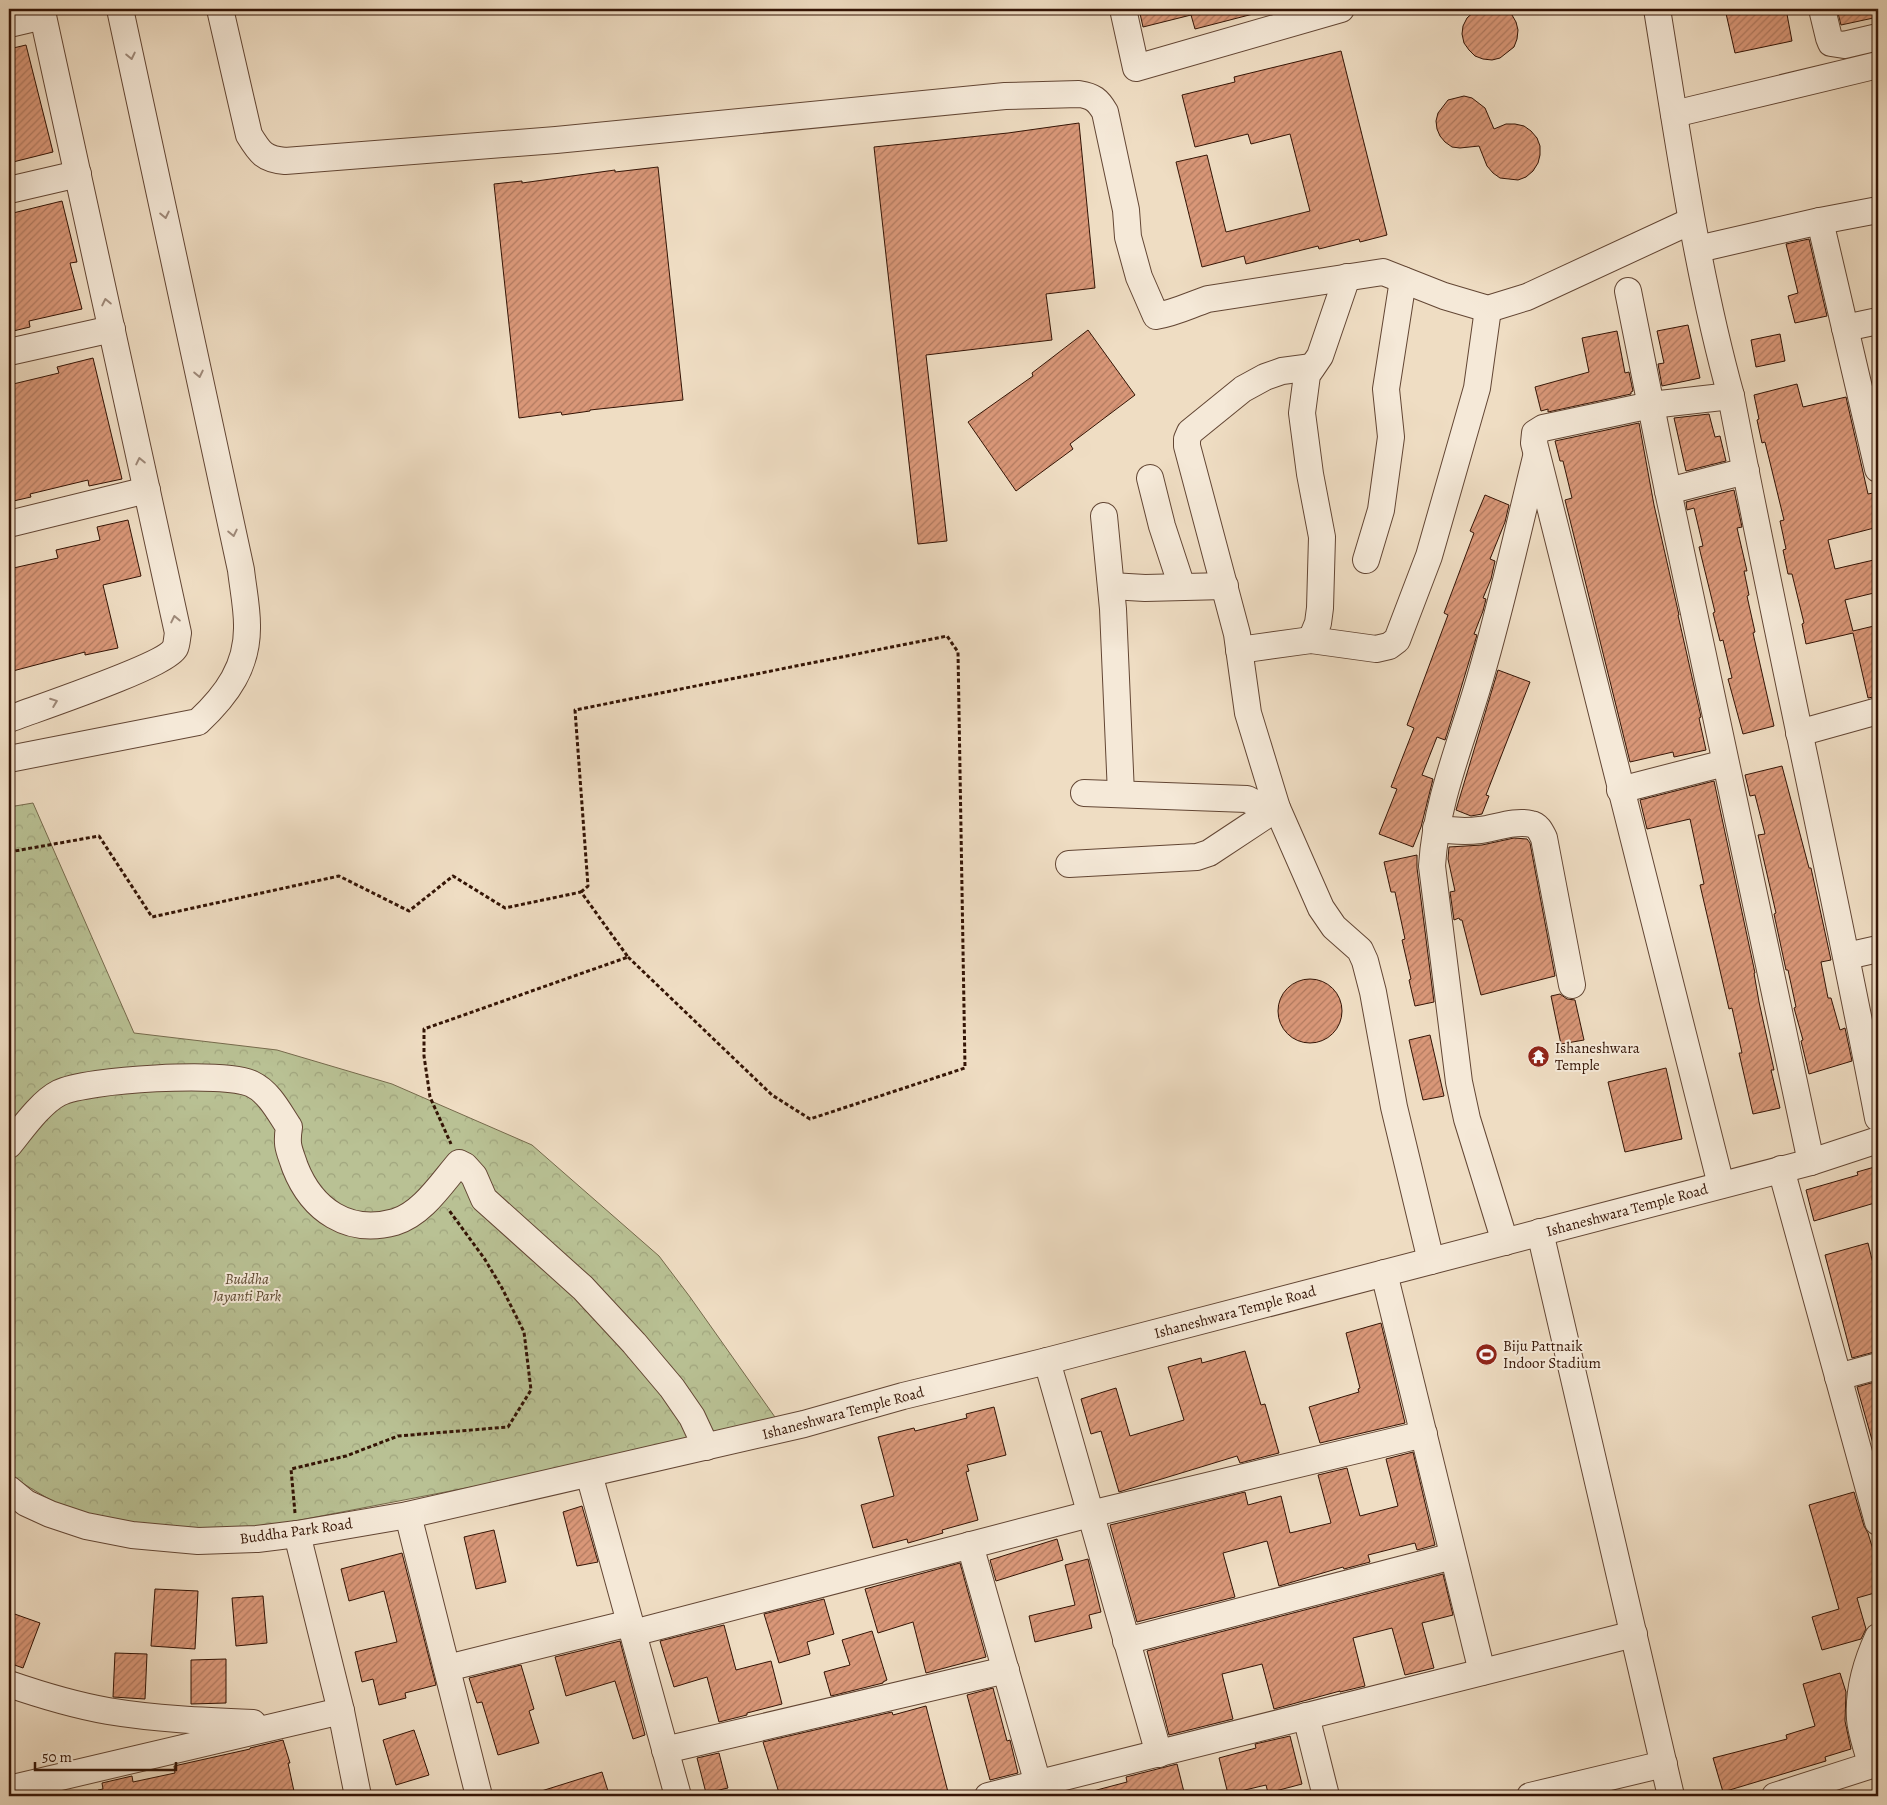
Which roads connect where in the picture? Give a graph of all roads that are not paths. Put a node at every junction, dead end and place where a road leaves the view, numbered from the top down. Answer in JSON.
{"nodes":[{"id":1,"x":120,"y":9,"type":"edge"},
{"id":2,"x":220,"y":9,"type":"edge"},
{"id":3,"x":1122,"y":9,"type":"edge"},
{"id":4,"x":1341,"y":9,"type":"edge"},
{"id":5,"x":1657,"y":9,"type":"edge"},
{"id":6,"x":1822,"y":9,"type":"edge"},
{"id":7,"x":43,"y":11,"type":"edge"},
{"id":8,"x":9,"y":24,"type":"edge"},
{"id":9,"x":1878,"y":37,"type":"edge"},
{"id":10,"x":1878,"y":65,"type":"edge"},
{"id":11,"x":1674,"y":114,"type":"junction"},
{"id":12,"x":78,"y":174,"type":"junction"},
{"id":13,"x":9,"y":190,"type":"edge"},
{"id":14,"x":1878,"y":210,"type":"edge"},
{"id":15,"x":1691,"y":221,"type":"junction"},
{"id":16,"x":1820,"y":221,"type":"junction"},
{"id":17,"x":1698,"y":249,"type":"junction"},
{"id":18,"x":1347,"y":278,"type":"junction"},
{"id":19,"x":1404,"y":280,"type":"junction"},
{"id":20,"x":1628,"y":290,"type":"dead end"},
{"id":21,"x":1488,"y":309,"type":"junction"},
{"id":22,"x":1878,"y":321,"type":"edge"},
{"id":23,"x":1845,"y":328,"type":"junction"},
{"id":24,"x":112,"y":329,"type":"junction"},
{"id":25,"x":9,"y":352,"type":"edge"},
{"id":26,"x":1312,"y":367,"type":"junction"},
{"id":27,"x":1732,"y":396,"type":"junction"},
{"id":28,"x":1651,"y":405,"type":"junction"},
{"id":29,"x":1537,"y":454,"type":"junction"},
{"id":30,"x":1877,"y":456,"type":"edge"},
{"id":31,"x":1746,"y":471,"type":"junction"},
{"id":32,"x":1150,"y":478,"type":"dead end"},
{"id":33,"x":147,"y":490,"type":"junction"},
{"id":34,"x":1668,"y":491,"type":"junction"},
{"id":35,"x":1104,"y":516,"type":"dead end"},
{"id":36,"x":9,"y":524,"type":"edge"},
{"id":37,"x":1366,"y":560,"type":"dead end"},
{"id":38,"x":1111,"y":586,"type":"junction"},
{"id":39,"x":1224,"y":586,"type":"junction"},
{"id":40,"x":1182,"y":587,"type":"junction"},
{"id":41,"x":1311,"y":640,"type":"junction"},
{"id":42,"x":1239,"y":650,"type":"junction"},
{"id":43,"x":1878,"y":711,"type":"edge"},
{"id":44,"x":9,"y":719,"type":"edge"},
{"id":45,"x":1799,"y":733,"type":"junction"},
{"id":46,"x":9,"y":759,"type":"edge"},
{"id":47,"x":1725,"y":763,"type":"junction"},
{"id":48,"x":1620,"y":790,"type":"junction"},
{"id":49,"x":1084,"y":793,"type":"dead end"},
{"id":50,"x":1121,"y":794,"type":"junction"},
{"id":51,"x":1272,"y":811,"type":"junction"},
{"id":52,"x":1436,"y":828,"type":"junction"},
{"id":53,"x":1070,"y":864,"type":"dead end"},
{"id":54,"x":1878,"y":949,"type":"edge"},
{"id":55,"x":1847,"y":956,"type":"junction"},
{"id":56,"x":1572,"y":986,"type":"dead end"},
{"id":57,"x":1878,"y":1118,"type":"edge"},
{"id":58,"x":1878,"y":1140,"type":"edge"},
{"id":59,"x":9,"y":1145,"type":"edge"},
{"id":60,"x":1811,"y":1162,"type":"junction"},
{"id":61,"x":1781,"y":1170,"type":"junction"},
{"id":62,"x":1721,"y":1185,"type":"junction"},
{"id":63,"x":1540,"y":1232,"type":"junction"},
{"id":64,"x":1505,"y":1242,"type":"junction"},
{"id":65,"x":1431,"y":1261,"type":"junction"},
{"id":66,"x":1384,"y":1273,"type":"junction"},
{"id":67,"x":1047,"y":1361,"type":"junction"},
{"id":68,"x":1878,"y":1366,"type":"edge"},
{"id":69,"x":1838,"y":1377,"type":"junction"},
{"id":70,"x":1424,"y":1434,"type":"junction"},
{"id":71,"x":706,"y":1447,"type":"junction"},
{"id":72,"x":589,"y":1474,"type":"junction"},
{"id":73,"x":9,"y":1489,"type":"edge"},
{"id":74,"x":408,"y":1514,"type":"junction"},
{"id":75,"x":1090,"y":1514,"type":"junction"},
{"id":76,"x":1878,"y":1522,"type":"edge"},
{"id":77,"x":297,"y":1534,"type":"junction"},
{"id":78,"x":970,"y":1545,"type":"junction"},
{"id":79,"x":1454,"y":1556,"type":"junction"},
{"id":80,"x":632,"y":1628,"type":"junction"},
{"id":81,"x":1634,"y":1634,"type":"junction"},
{"id":82,"x":1878,"y":1636,"type":"edge"},
{"id":83,"x":1126,"y":1641,"type":"junction"},
{"id":84,"x":447,"y":1668,"type":"junction"},
{"id":85,"x":1006,"y":1670,"type":"junction"},
{"id":86,"x":1482,"y":1672,"type":"junction"},
{"id":87,"x":9,"y":1684,"type":"edge"},
{"id":88,"x":341,"y":1711,"type":"junction"},
{"id":89,"x":1306,"y":1716,"type":"junction"},
{"id":90,"x":286,"y":1725,"type":"junction"},
{"id":91,"x":665,"y":1750,"type":"junction"},
{"id":92,"x":1158,"y":1754,"type":"junction"},
{"id":93,"x":1664,"y":1764,"type":"junction"},
{"id":94,"x":1875,"y":1764,"type":"edge"},
{"id":95,"x":1038,"y":1784,"type":"junction"},
{"id":96,"x":9,"y":1789,"type":"edge"},
{"id":97,"x":358,"y":1796,"type":"edge"},
{"id":98,"x":479,"y":1796,"type":"edge"},
{"id":99,"x":678,"y":1796,"type":"edge"},
{"id":100,"x":988,"y":1796,"type":"edge"},
{"id":101,"x":1326,"y":1796,"type":"edge"},
{"id":102,"x":1530,"y":1796,"type":"edge"},
{"id":103,"x":1671,"y":1796,"type":"edge"},
{"id":104,"x":1775,"y":1796,"type":"edge"}],
"edges":[{"from":1,"to":46,"type":"street","one_way":true},
{"from":2,"to":18,"type":"street"},
{"from":3,"to":4,"type":"street"},
{"from":5,"to":11,"type":"street"},
{"from":6,"to":9,"type":"street"},
{"from":7,"to":8,"type":"street"},
{"from":7,"to":12,"type":"street"},
{"from":10,"to":11,"type":"street"},
{"from":11,"to":15,"type":"street"},
{"from":12,"to":13,"type":"street"},
{"from":24,"to":12,"type":"street","one_way":true},
{"from":14,"to":16,"type":"street"},
{"from":15,"to":17,"type":"street"},
{"from":15,"to":21,"type":"street"},
{"from":16,"to":17,"type":"street"},
{"from":16,"to":23,"type":"street"},
{"from":17,"to":27,"type":"street"},
{"from":18,"to":19,"type":"street"},
{"from":18,"to":26,"type":"street"},
{"from":19,"to":21,"type":"street"},
{"from":19,"to":37,"type":"street"},
{"from":20,"to":28,"type":"street"},
{"from":21,"to":41,"type":"street"},
{"from":22,"to":23,"type":"street"},
{"from":23,"to":30,"type":"street"},
{"from":24,"to":25,"type":"street"},
{"from":33,"to":24,"type":"street","one_way":true},
{"from":26,"to":39,"type":"street"},
{"from":26,"to":41,"type":"street"},
{"from":27,"to":28,"type":"street"},
{"from":27,"to":31,"type":"street"},
{"from":28,"to":29,"type":"street"},
{"from":28,"to":34,"type":"street"},
{"from":29,"to":48,"type":"street"},
{"from":29,"to":52,"type":"street"},
{"from":31,"to":34,"type":"street"},
{"from":31,"to":45,"type":"street"},
{"from":32,"to":40,"type":"street"},
{"from":33,"to":36,"type":"street"},
{"from":44,"to":33,"type":"street","one_way":true},
{"from":34,"to":47,"type":"street"},
{"from":35,"to":38,"type":"street"},
{"from":38,"to":40,"type":"street"},
{"from":38,"to":50,"type":"street"},
{"from":39,"to":40,"type":"street"},
{"from":39,"to":42,"type":"street"},
{"from":41,"to":42,"type":"street"},
{"from":42,"to":51,"type":"street"},
{"from":43,"to":45,"type":"street"},
{"from":45,"to":55,"type":"street"},
{"from":47,"to":48,"type":"street"},
{"from":47,"to":60,"type":"street"},
{"from":48,"to":62,"type":"street"},
{"from":49,"to":50,"type":"street"},
{"from":50,"to":51,"type":"street"},
{"from":51,"to":53,"type":"street"},
{"from":51,"to":65,"type":"street"},
{"from":52,"to":56,"type":"street"},
{"from":52,"to":64,"type":"street"},
{"from":54,"to":55,"type":"street"},
{"from":55,"to":57,"type":"street"},
{"from":58,"to":60,"type":"street","name":"Ishaneshwara Temple Road"},
{"from":59,"to":71,"type":"street"},
{"from":60,"to":61,"type":"street","name":"Ishaneshwara Temple Road"},
{"from":61,"to":62,"type":"street","name":"Ishaneshwara Temple Road"},
{"from":61,"to":69,"type":"street"},
{"from":62,"to":63,"type":"street","name":"Ishaneshwara Temple Road"},
{"from":63,"to":64,"type":"street","name":"Ishaneshwara Temple Road"},
{"from":63,"to":81,"type":"street"},
{"from":64,"to":65,"type":"street","name":"Ishaneshwara Temple Road"},
{"from":65,"to":66,"type":"street","name":"Ishaneshwara Temple Road"},
{"from":66,"to":67,"type":"street","name":"Ishaneshwara Temple Road"},
{"from":66,"to":70,"type":"street"},
{"from":67,"to":71,"type":"street","name":"Ishaneshwara Temple Road"},
{"from":67,"to":75,"type":"street"},
{"from":68,"to":69,"type":"street"},
{"from":69,"to":76,"type":"street"},
{"from":70,"to":75,"type":"street"},
{"from":70,"to":79,"type":"street"},
{"from":71,"to":72,"type":"street","name":"Ishaneshwara Temple Road"},
{"from":72,"to":74,"type":"street","name":"Buddha Park Road"},
{"from":72,"to":80,"type":"street"},
{"from":73,"to":77,"type":"street","name":"Buddha Park Road"},
{"from":74,"to":77,"type":"street","name":"Buddha Park Road"},
{"from":74,"to":84,"type":"street"},
{"from":75,"to":78,"type":"street"},
{"from":75,"to":83,"type":"street"},
{"from":77,"to":88,"type":"street"},
{"from":78,"to":80,"type":"street"},
{"from":78,"to":85,"type":"street"},
{"from":79,"to":83,"type":"street"},
{"from":79,"to":86,"type":"street"},
{"from":80,"to":84,"type":"street"},
{"from":80,"to":91,"type":"street"},
{"from":81,"to":86,"type":"street"},
{"from":81,"to":93,"type":"street"},
{"from":82,"to":94,"type":"street"},
{"from":83,"to":92,"type":"street"},
{"from":84,"to":98,"type":"street"},
{"from":85,"to":91,"type":"street"},
{"from":85,"to":95,"type":"street"},
{"from":86,"to":89,"type":"street"},
{"from":87,"to":90,"type":"street"},
{"from":88,"to":90,"type":"street"},
{"from":88,"to":97,"type":"street"},
{"from":89,"to":92,"type":"street"},
{"from":89,"to":101,"type":"street"},
{"from":90,"to":96,"type":"street"},
{"from":91,"to":99,"type":"street"},
{"from":92,"to":95,"type":"street"},
{"from":93,"to":102,"type":"street"},
{"from":93,"to":103,"type":"street"},
{"from":94,"to":104,"type":"street"},
{"from":95,"to":100,"type":"street"}]}
